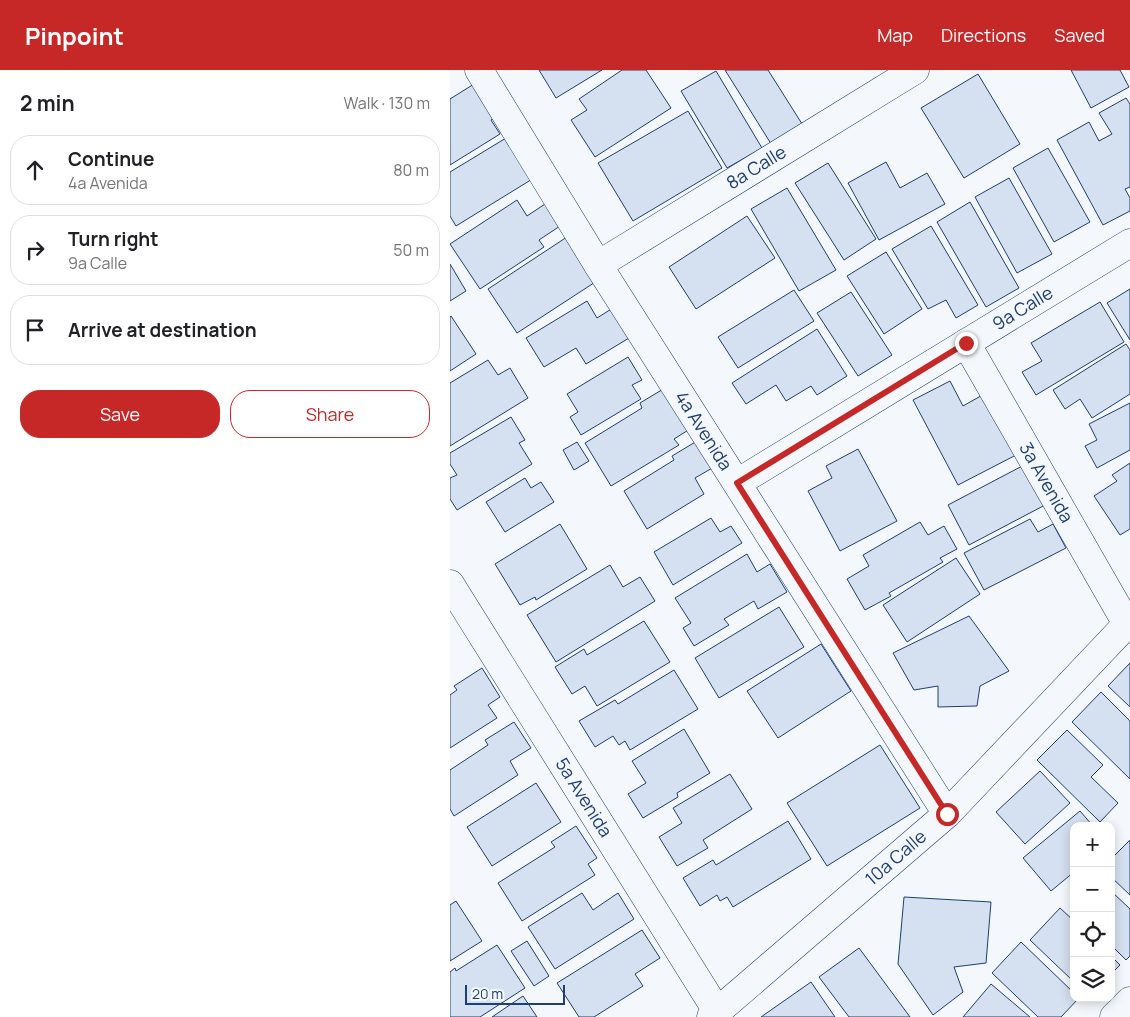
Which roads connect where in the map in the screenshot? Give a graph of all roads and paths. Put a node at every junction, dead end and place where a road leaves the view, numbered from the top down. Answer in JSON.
{"nodes":[{"id":1,"x":479,"y":70,"type":"edge"},
{"id":2,"x":915,"y":70,"type":"edge"},
{"id":3,"x":1130,"y":243,"type":"edge"},
{"id":4,"x":598,"y":265,"type":"junction"},
{"id":5,"x":966,"y":343,"type":"junction"},
{"id":6,"x":737,"y":483,"type":"junction"},
{"id":7,"x":450,"y":584,"type":"edge"},
{"id":8,"x":1129,"y":622,"type":"edge"},
{"id":9,"x":947,"y":814,"type":"junction"},
{"id":10,"x":714,"y":1014,"type":"edge"}],
"edges":[{"from":1,"to":4,"type":"street","name":"4a Avenida"},
{"from":2,"to":4,"type":"street","name":"8a Calle"},
{"from":3,"to":5,"type":"street","name":"9a Calle"},
{"from":4,"to":6,"type":"street","name":"4a Avenida"},
{"from":5,"to":6,"type":"street","name":"9a Calle"},
{"from":5,"to":8,"type":"street","name":"3a Avenida"},
{"from":6,"to":9,"type":"street","name":"4a Avenida"},
{"from":7,"to":10,"type":"street","name":"5a Avenida"},
{"from":8,"to":9,"type":"street","name":"10a Calle"},
{"from":9,"to":10,"type":"street","name":"10a Calle"}]}
